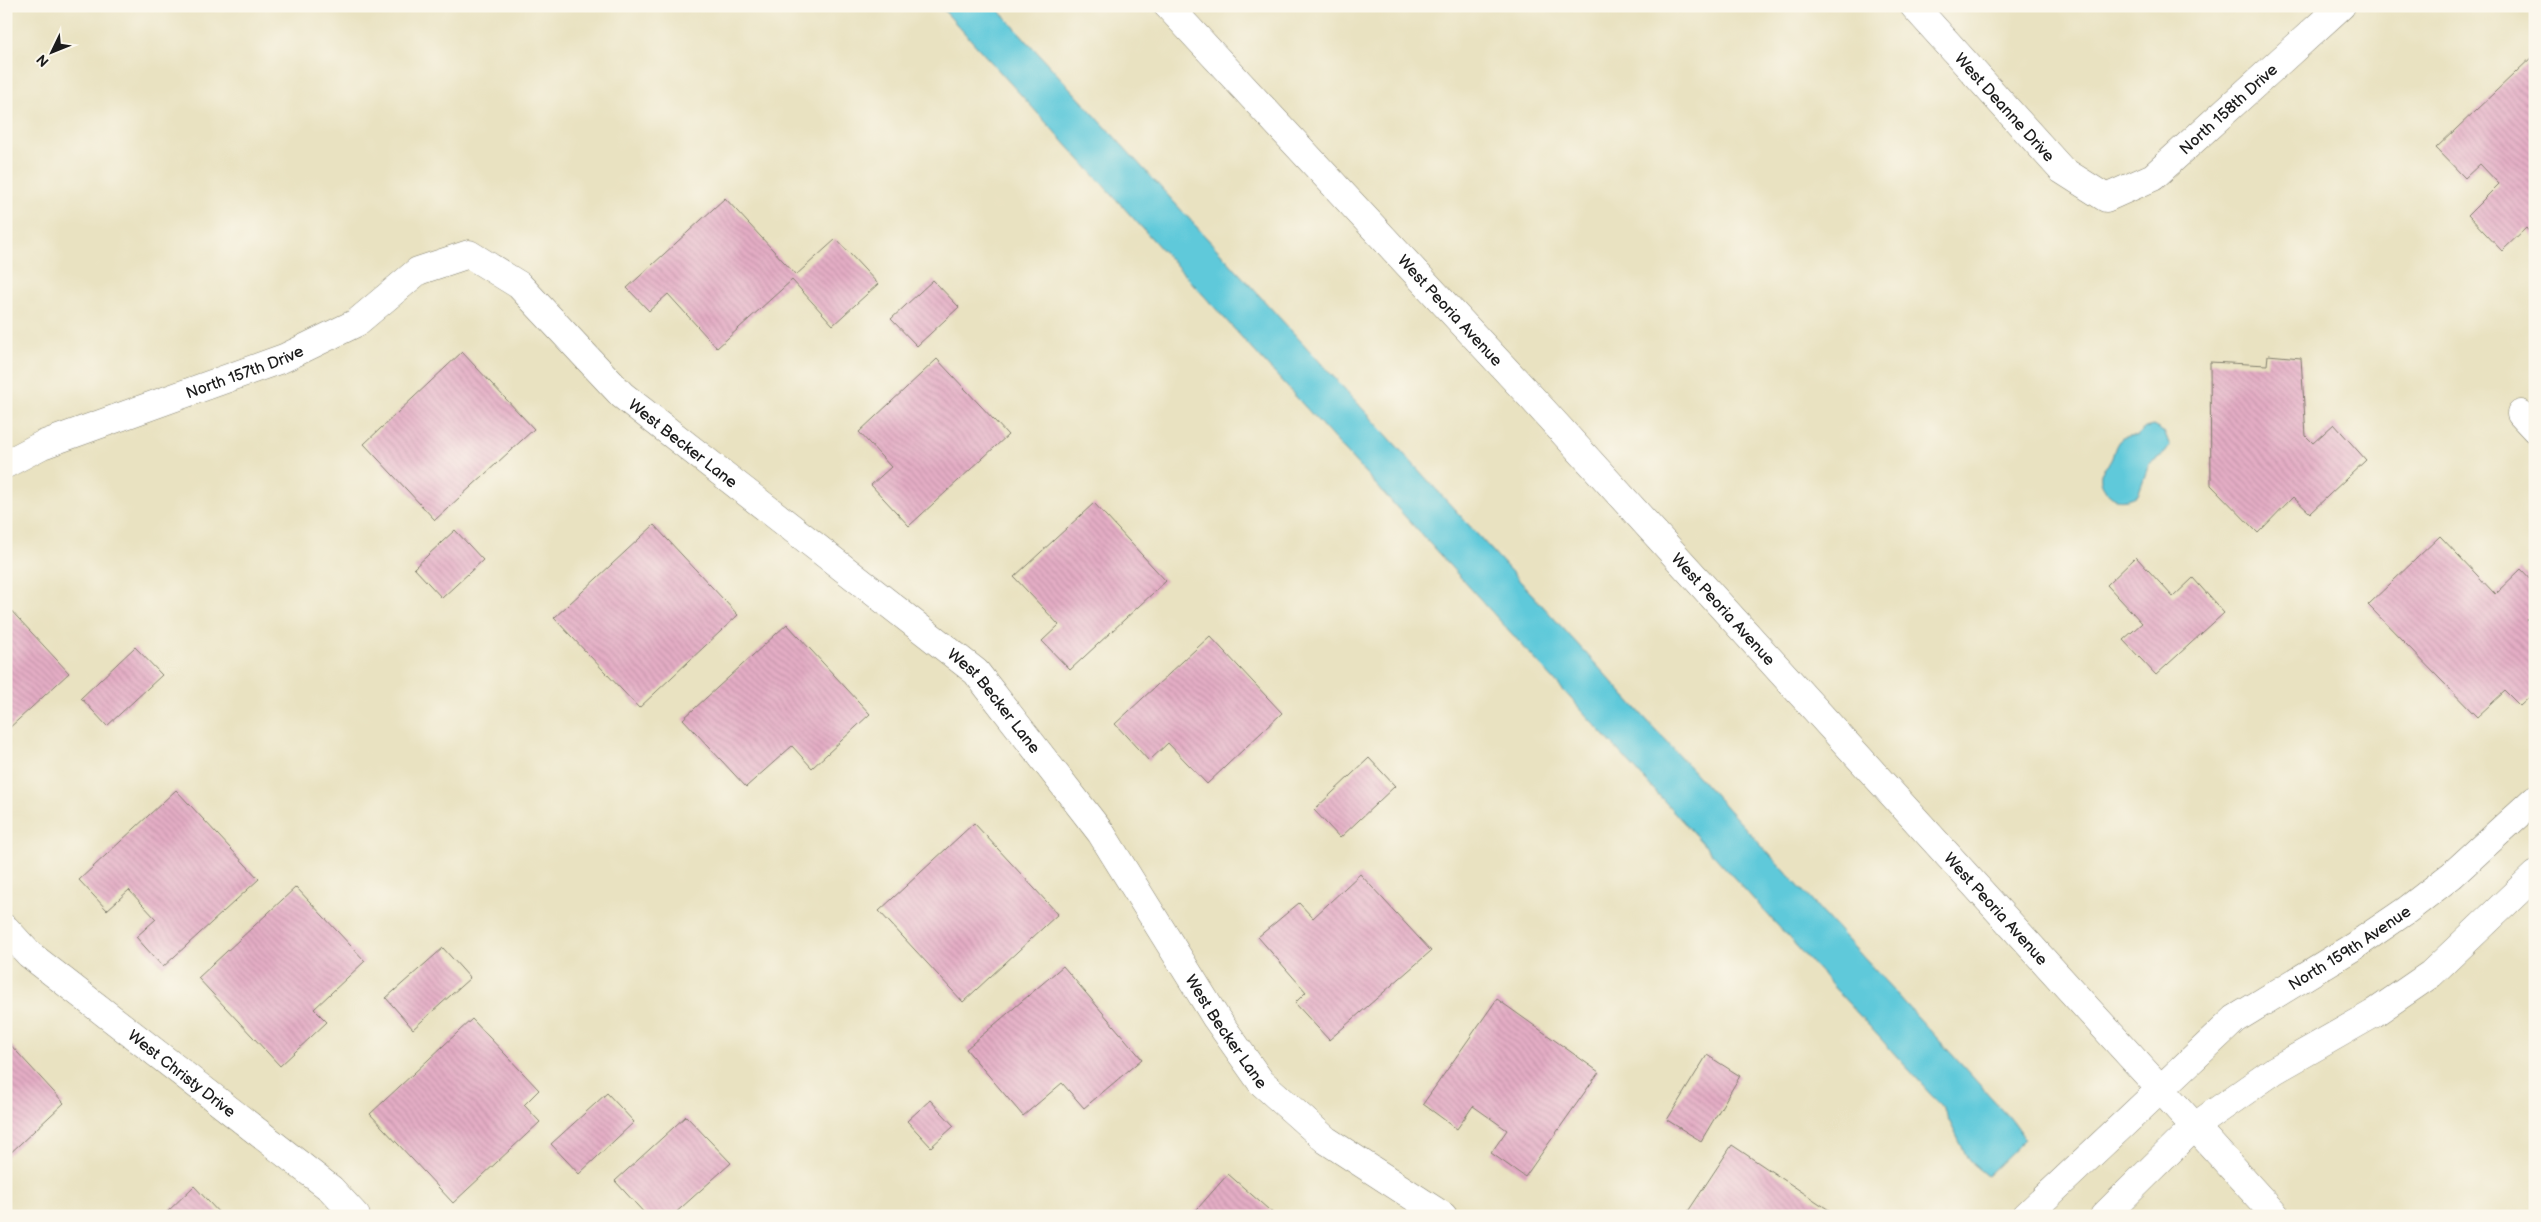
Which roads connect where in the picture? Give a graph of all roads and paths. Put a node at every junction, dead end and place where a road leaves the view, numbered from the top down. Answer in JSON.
{"nodes":[{"id":1,"x":1168,"y":6,"type":"edge"},
{"id":2,"x":1914,"y":6,"type":"edge"},
{"id":3,"x":2341,"y":6,"type":"edge"},
{"id":4,"x":2106,"y":198,"type":"joint"},
{"id":5,"x":469,"y":254,"type":"joint"},
{"id":6,"x":6,"y":464,"type":"edge"},
{"id":7,"x":2535,"y":799,"type":"edge"},
{"id":8,"x":2535,"y":875,"type":"edge"},
{"id":9,"x":6,"y":929,"type":"edge"},
{"id":10,"x":2161,"y":1090,"type":"junction"},
{"id":11,"x":2194,"y":1127,"type":"junction"},
{"id":12,"x":356,"y":1216,"type":"edge"},
{"id":13,"x":1443,"y":1216,"type":"edge"},
{"id":14,"x":2026,"y":1216,"type":"edge"},
{"id":15,"x":2104,"y":1216,"type":"edge"},
{"id":16,"x":2276,"y":1216,"type":"edge"}],
"edges":[{"from":1,"to":10,"type":"street","name":"West Peoria Avenue"},
{"from":2,"to":4,"type":"street","name":"West Deanne Drive"},
{"from":3,"to":4,"type":"street","name":"North 158th Drive"},
{"from":5,"to":6,"type":"street","name":"North 157th Drive"},
{"from":5,"to":13,"type":"street","name":"West Becker Lane"},
{"from":7,"to":10,"type":"street","name":"North 159th Avenue"},
{"from":8,"to":11,"type":"street"},
{"from":9,"to":12,"type":"street","name":"West Christy Drive"},
{"from":10,"to":11,"type":"street","name":"West Peoria Avenue"},
{"from":10,"to":14,"type":"street","name":"North 159th Avenue"},
{"from":11,"to":15,"type":"street"},
{"from":11,"to":16,"type":"street","name":"West Peoria Avenue"}]}
